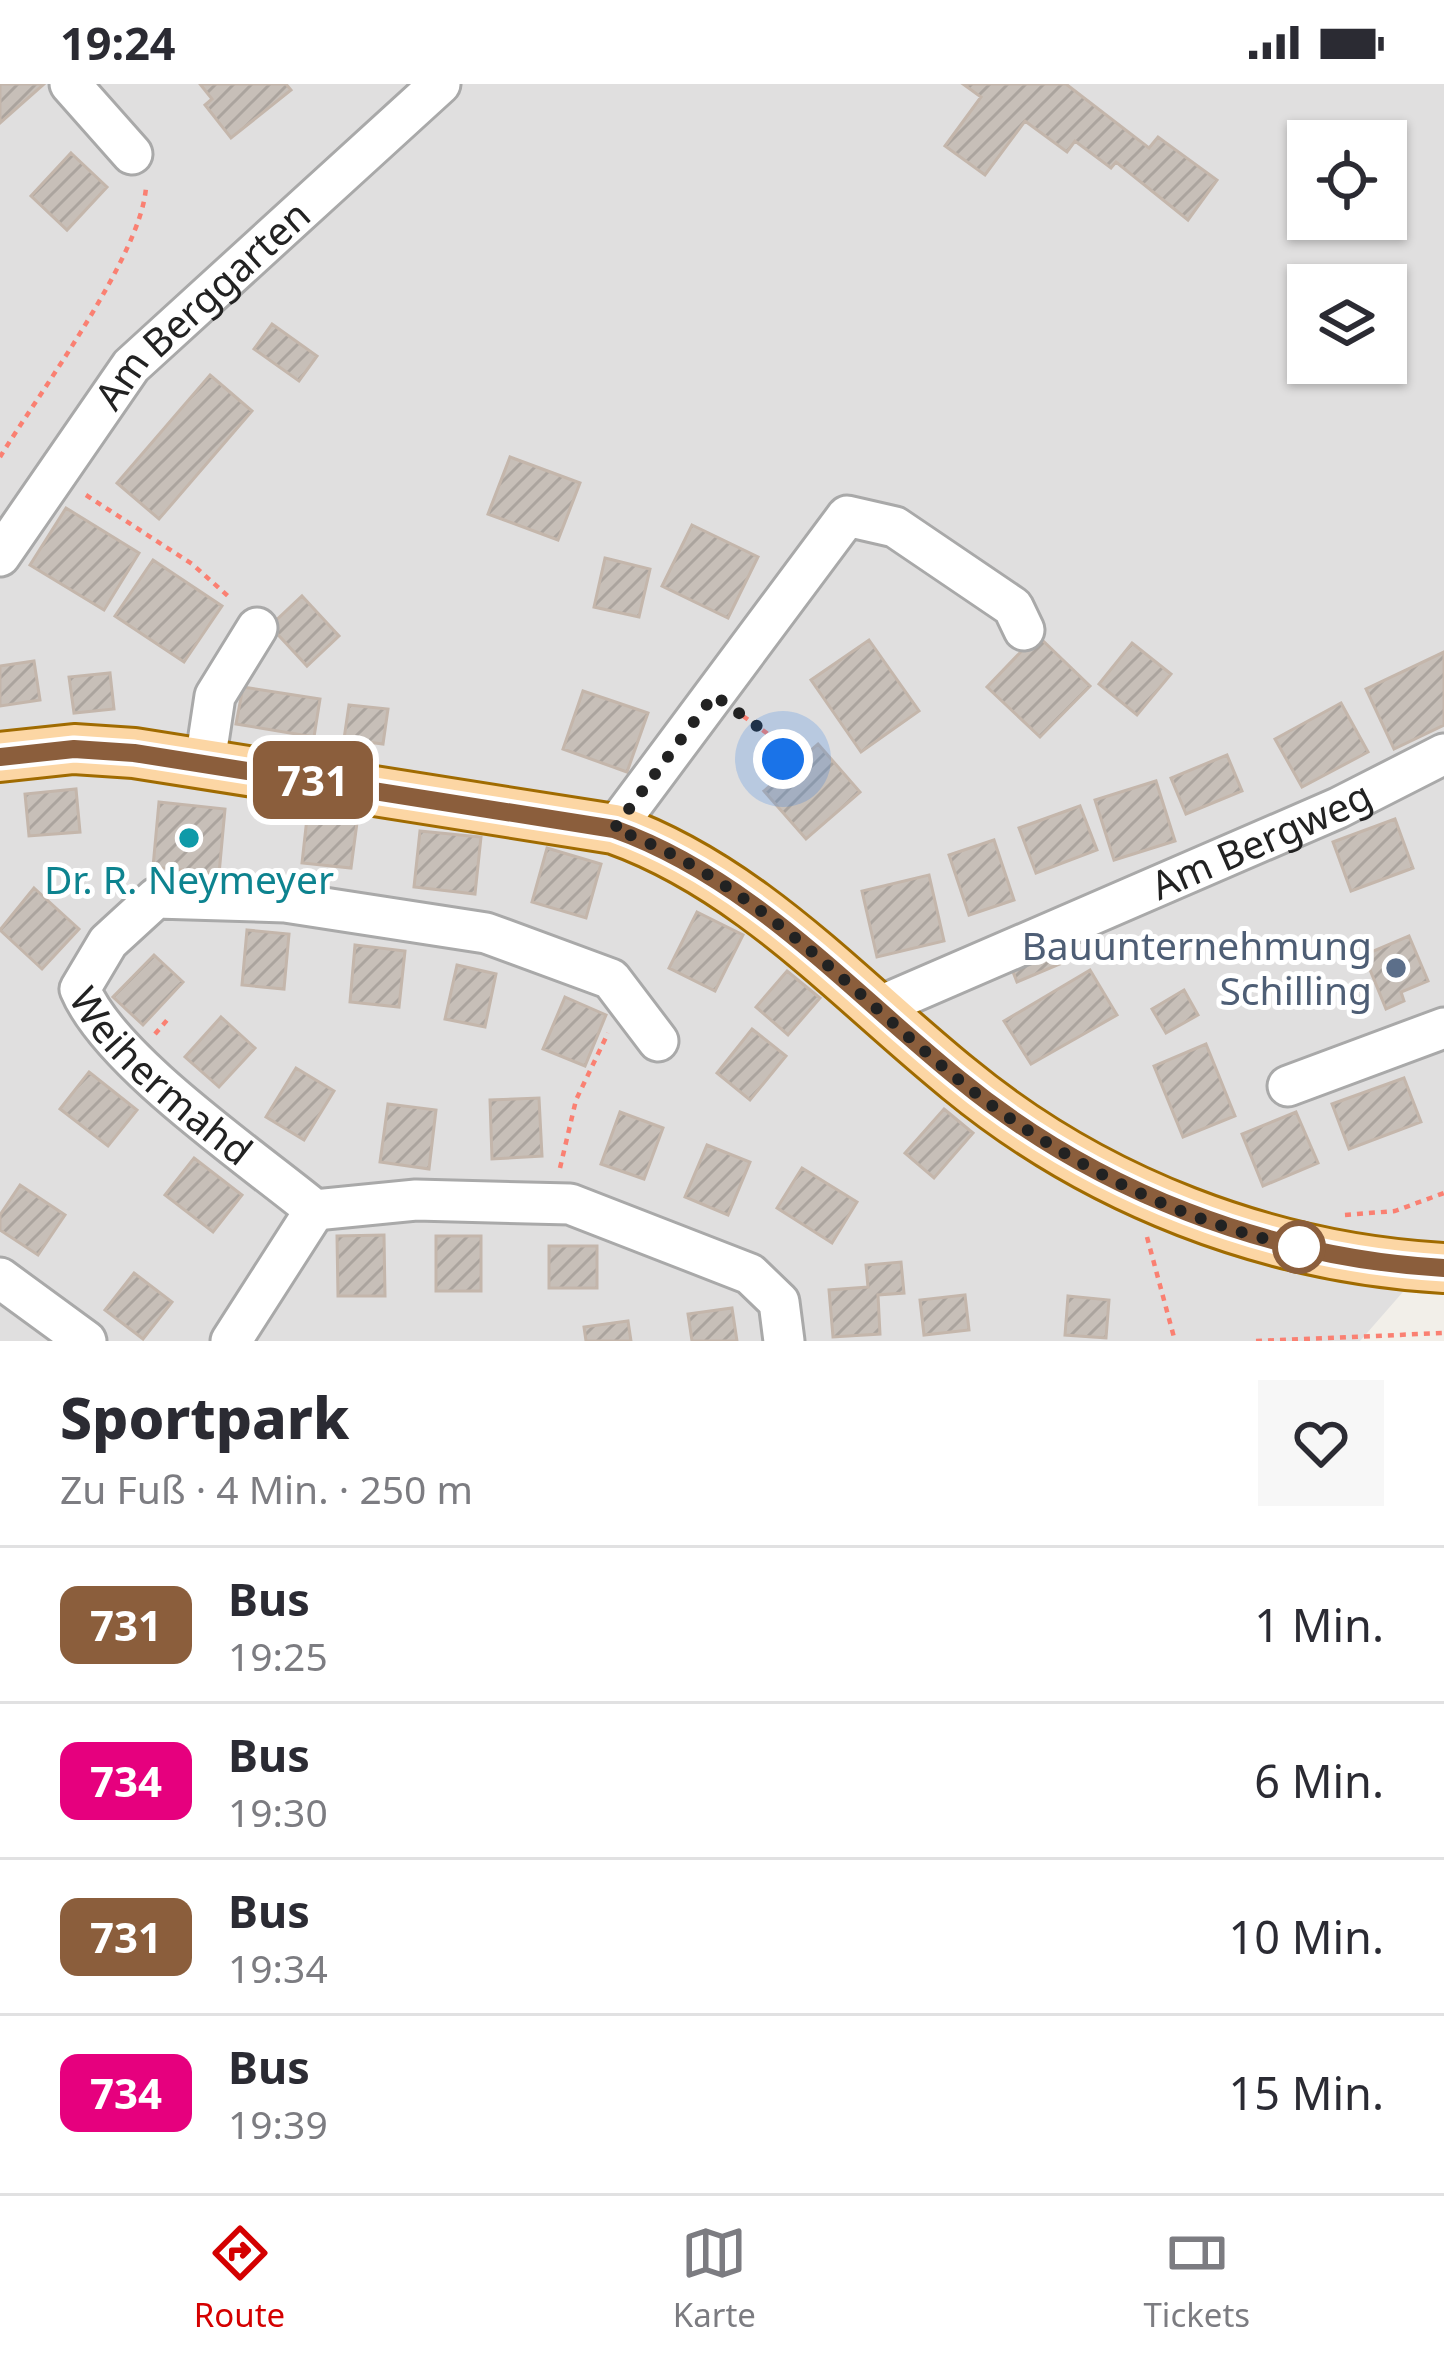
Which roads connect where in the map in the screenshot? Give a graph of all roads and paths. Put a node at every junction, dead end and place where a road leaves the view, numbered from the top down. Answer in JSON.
{"nodes":[{"id":1,"x":70,"y":84,"type":"edge"},
{"id":2,"x":440,"y":84,"type":"edge"},
{"id":3,"x":132,"y":154,"type":"joint"},
{"id":4,"x":0,"y":457,"type":"edge"},
{"id":5,"x":59,"y":477,"type":"junction"},
{"id":6,"x":0,"y":556,"type":"edge"},
{"id":7,"x":228,"y":596,"type":"dead end"},
{"id":8,"x":257,"y":628,"type":"dead end"},
{"id":9,"x":1024,"y":631,"type":"dead end"},
{"id":10,"x":714,"y":695,"type":"junction"},
{"id":11,"x":1444,"y":754,"type":"edge"},
{"id":12,"x":0,"y":757,"type":"edge"},
{"id":13,"x":783,"y":759,"type":"dead end"},
{"id":14,"x":205,"y":762,"type":"junction"},
{"id":15,"x":614,"y":829,"type":"junction"},
{"id":16,"x":626,"y":997,"type":"junction"},
{"id":17,"x":875,"y":1008,"type":"junction"},
{"id":18,"x":1444,"y":1028,"type":"edge"},
{"id":19,"x":658,"y":1041,"type":"dead end"},
{"id":20,"x":1288,"y":1086,"type":"dead end"},
{"id":21,"x":1444,"y":1193,"type":"edge"},
{"id":22,"x":1151,"y":1195,"type":"junction"},
{"id":23,"x":552,"y":1203,"type":"junction"},
{"id":24,"x":315,"y":1210,"type":"junction"},
{"id":25,"x":1335,"y":1254,"type":"junction"},
{"id":26,"x":1444,"y":1268,"type":"edge"},
{"id":27,"x":0,"y":1278,"type":"edge"},
{"id":28,"x":1444,"y":1333,"type":"edge"},
{"id":29,"x":86,"y":1341,"type":"edge"},
{"id":30,"x":232,"y":1341,"type":"edge"},
{"id":31,"x":784,"y":1341,"type":"edge"},
{"id":32,"x":1175,"y":1341,"type":"edge"},
{"id":33,"x":1256,"y":1341,"type":"edge"}],
"edges":[{"from":1,"to":3,"type":"street"},
{"from":2,"to":5,"type":"street","name":"Am Berggarten"},
{"from":3,"to":4,"type":"path"},
{"from":5,"to":6,"type":"street","name":"Am Berggarten"},
{"from":5,"to":7,"type":"path"},
{"from":8,"to":14,"type":"street"},
{"from":9,"to":10,"type":"street"},
{"from":10,"to":13,"type":"path"},
{"from":10,"to":15,"type":"street"},
{"from":11,"to":17,"type":"street","name":"Am Bergweg"},
{"from":12,"to":14,"type":"main road"},
{"from":14,"to":15,"type":"main road"},
{"from":15,"to":17,"type":"main road"},
{"from":16,"to":19,"type":"street","name":"Weihermahd"},
{"from":16,"to":23,"type":"path"},
{"from":16,"to":24,"type":"street","name":"Weihermahd"},
{"from":17,"to":22,"type":"main road"},
{"from":18,"to":20,"type":"street"},
{"from":21,"to":25,"type":"path"},
{"from":22,"to":25,"type":"main road"},
{"from":22,"to":32,"type":"path"},
{"from":23,"to":24,"type":"street"},
{"from":23,"to":31,"type":"street"},
{"from":24,"to":30,"type":"street"},
{"from":25,"to":26,"type":"main road"},
{"from":27,"to":29,"type":"street"},
{"from":28,"to":33,"type":"path"}]}
